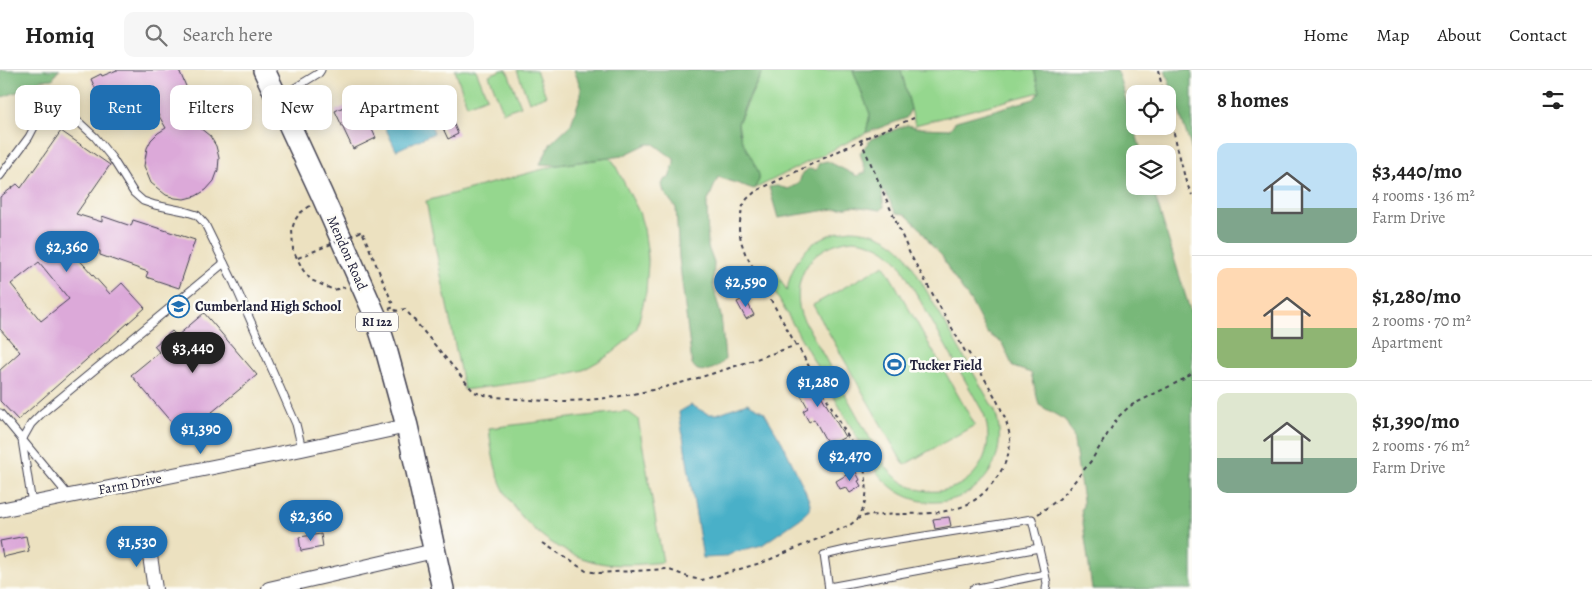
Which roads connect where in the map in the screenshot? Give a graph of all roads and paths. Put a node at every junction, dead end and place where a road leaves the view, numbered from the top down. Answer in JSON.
{"nodes":[{"id":1,"x":264,"y":70,"type":"edge"},
{"id":2,"x":321,"y":70,"type":"edge"},
{"id":3,"x":1158,"y":70,"type":"edge"},
{"id":4,"x":272,"y":85,"type":"edge"},
{"id":5,"x":299,"y":85,"type":"edge"},
{"id":6,"x":1162,"y":85,"type":"edge"},
{"id":7,"x":914,"y":118,"type":"dead end"},
{"id":8,"x":80,"y":123,"type":"edge"},
{"id":9,"x":33,"y":130,"type":"edge"},
{"id":10,"x":292,"y":130,"type":"edge"},
{"id":11,"x":1175,"y":135,"type":"edge"},
{"id":12,"x":861,"y":141,"type":"junction"},
{"id":13,"x":0,"y":176,"type":"edge"},
{"id":14,"x":1192,"y":195,"type":"edge"},
{"id":15,"x":312,"y":205,"type":"dead end"},
{"id":16,"x":298,"y":258,"type":"junction"},
{"id":17,"x":224,"y":263,"type":"junction"},
{"id":18,"x":346,"y":287,"type":"dead end"},
{"id":19,"x":394,"y":307,"type":"junction"},
{"id":20,"x":384,"y":311,"type":"dead end"},
{"id":21,"x":797,"y":345,"type":"junction"},
{"id":22,"x":1192,"y":374,"type":"edge"},
{"id":23,"x":0,"y":413,"type":"edge"},
{"id":24,"x":407,"y":426,"type":"junction"},
{"id":25,"x":22,"y":440,"type":"junction"},
{"id":26,"x":302,"y":449,"type":"junction"},
{"id":27,"x":69,"y":496,"type":"junction"},
{"id":28,"x":32,"y":504,"type":"junction"},
{"id":29,"x":0,"y":510,"type":"edge"},
{"id":30,"x":859,"y":518,"type":"junction"},
{"id":31,"x":1032,"y":519,"type":"junction"},
{"id":32,"x":148,"y":543,"type":"dead end"},
{"id":33,"x":543,"y":543,"type":"dead end"},
{"id":34,"x":1039,"y":548,"type":"junction"},
{"id":35,"x":434,"y":552,"type":"junction"},
{"id":36,"x":1045,"y":574,"type":"junction"},
{"id":37,"x":829,"y":588,"type":"edge"},
{"id":38,"x":155,"y":589,"type":"edge"},
{"id":39,"x":270,"y":589,"type":"edge"},
{"id":40,"x":443,"y":589,"type":"edge"},
{"id":41,"x":973,"y":589,"type":"edge"},
{"id":42,"x":1046,"y":589,"type":"edge"}],
"edges":[{"from":1,"to":4,"type":"main road","name":"Mendon Road","number":"RI 122"},
{"from":2,"to":5,"type":"lane"},
{"from":3,"to":6,"type":"path"},
{"from":7,"to":12,"type":"path"},
{"from":8,"to":17,"type":"lane"},
{"from":9,"to":13,"type":"lane"},
{"from":10,"to":24,"type":"main road","name":"Mendon Road","number":"RI 122"},
{"from":11,"to":14,"type":"path"},
{"from":12,"to":21,"type":"path"},
{"from":12,"to":30,"type":"path"},
{"from":15,"to":16,"type":"path"},
{"from":16,"to":18,"type":"path"},
{"from":16,"to":19,"type":"path","bridge":true},
{"from":17,"to":25,"type":"lane"},
{"from":17,"to":26,"type":"lane"},
{"from":19,"to":20,"type":"path"},
{"from":19,"to":21,"type":"path"},
{"from":21,"to":30,"type":"path"},
{"from":22,"to":31,"type":"path"},
{"from":23,"to":25,"type":"lane"},
{"from":24,"to":26,"type":"street","name":"Farm Drive"},
{"from":24,"to":35,"type":"main road","name":"Mendon Road","number":"RI 122"},
{"from":25,"to":27,"type":"lane"},
{"from":25,"to":28,"type":"lane"},
{"from":26,"to":27,"type":"street","name":"Farm Drive"},
{"from":27,"to":28,"type":"street","name":"Farm Drive"},
{"from":28,"to":29,"type":"street","name":"Farm Drive"},
{"from":30,"to":33,"type":"path"},
{"from":31,"to":34,"type":"lane"},
{"from":31,"to":37,"type":"lane"},
{"from":32,"to":38,"type":"street"},
{"from":34,"to":36,"type":"lane"},
{"from":34,"to":37,"type":"lane"},
{"from":35,"to":39,"type":"street"},
{"from":35,"to":40,"type":"main road","name":"Mendon Road","number":"RI 122"},
{"from":36,"to":41,"type":"lane"},
{"from":36,"to":42,"type":"lane"}]}
